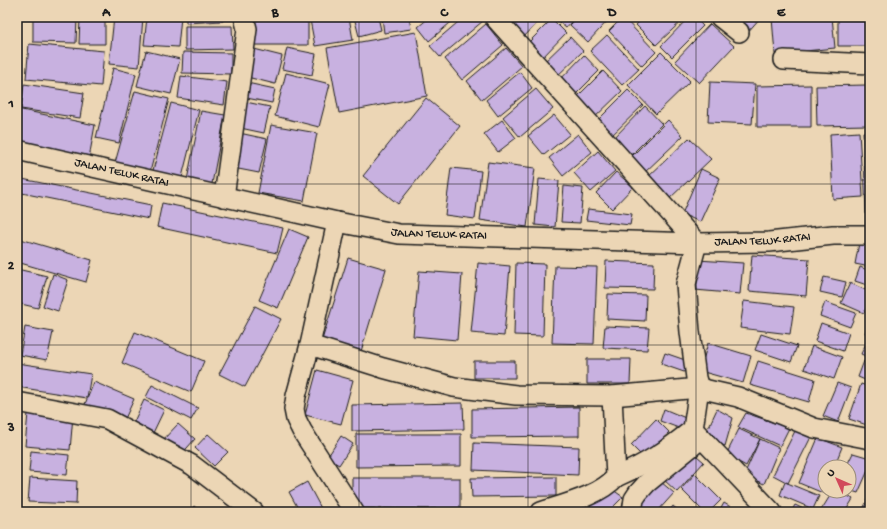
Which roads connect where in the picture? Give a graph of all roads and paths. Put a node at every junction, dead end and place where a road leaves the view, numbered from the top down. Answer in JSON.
{"nodes":[{"id":1,"x":244,"y":17,"type":"edge"},
{"id":2,"x":494,"y":17,"type":"edge"},
{"id":3,"x":720,"y":17,"type":"edge"},
{"id":4,"x":739,"y":32,"type":"dead end"},
{"id":5,"x":784,"y":60,"type":"dead end"},
{"id":6,"x":870,"y":64,"type":"edge"},
{"id":7,"x":17,"y":150,"type":"edge"},
{"id":8,"x":224,"y":197,"type":"junction"},
{"id":9,"x":337,"y":222,"type":"junction"},
{"id":10,"x":870,"y":235,"type":"edge"},
{"id":11,"x":697,"y":243,"type":"junction"},
{"id":12,"x":310,"y":345,"type":"junction"},
{"id":13,"x":700,"y":388,"type":"junction"},
{"id":14,"x":612,"y":396,"type":"junction"},
{"id":15,"x":17,"y":402,"type":"edge"},
{"id":16,"x":697,"y":434,"type":"junction"},
{"id":17,"x":870,"y":439,"type":"edge"},
{"id":18,"x":616,"y":477,"type":"junction"},
{"id":19,"x":348,"y":510,"type":"edge"},
{"id":20,"x":254,"y":512,"type":"edge"},
{"id":21,"x":541,"y":512,"type":"edge"},
{"id":22,"x":632,"y":512,"type":"edge"},
{"id":23,"x":772,"y":512,"type":"edge"}],
"edges":[{"from":1,"to":8,"type":"street"},
{"from":2,"to":11,"type":"street"},
{"from":3,"to":4,"type":"street"},
{"from":5,"to":6,"type":"street"},
{"from":7,"to":8,"type":"street","name":"JALAN TELUK RATAI"},
{"from":8,"to":9,"type":"street","name":"JALAN TELUK RATAI"},
{"from":9,"to":11,"type":"street","name":"JALAN TELUK RATAI"},
{"from":9,"to":12,"type":"street"},
{"from":10,"to":11,"type":"street","name":"JALAN TELUK RATAI"},
{"from":11,"to":13,"type":"street"},
{"from":12,"to":14,"type":"street"},
{"from":12,"to":19,"type":"street"},
{"from":13,"to":14,"type":"street"},
{"from":13,"to":16,"type":"street"},
{"from":13,"to":17,"type":"street"},
{"from":14,"to":18,"type":"street"},
{"from":15,"to":20,"type":"street"},
{"from":16,"to":18,"type":"street"},
{"from":16,"to":22,"type":"street"},
{"from":16,"to":23,"type":"street"},
{"from":18,"to":21,"type":"street"}]}
